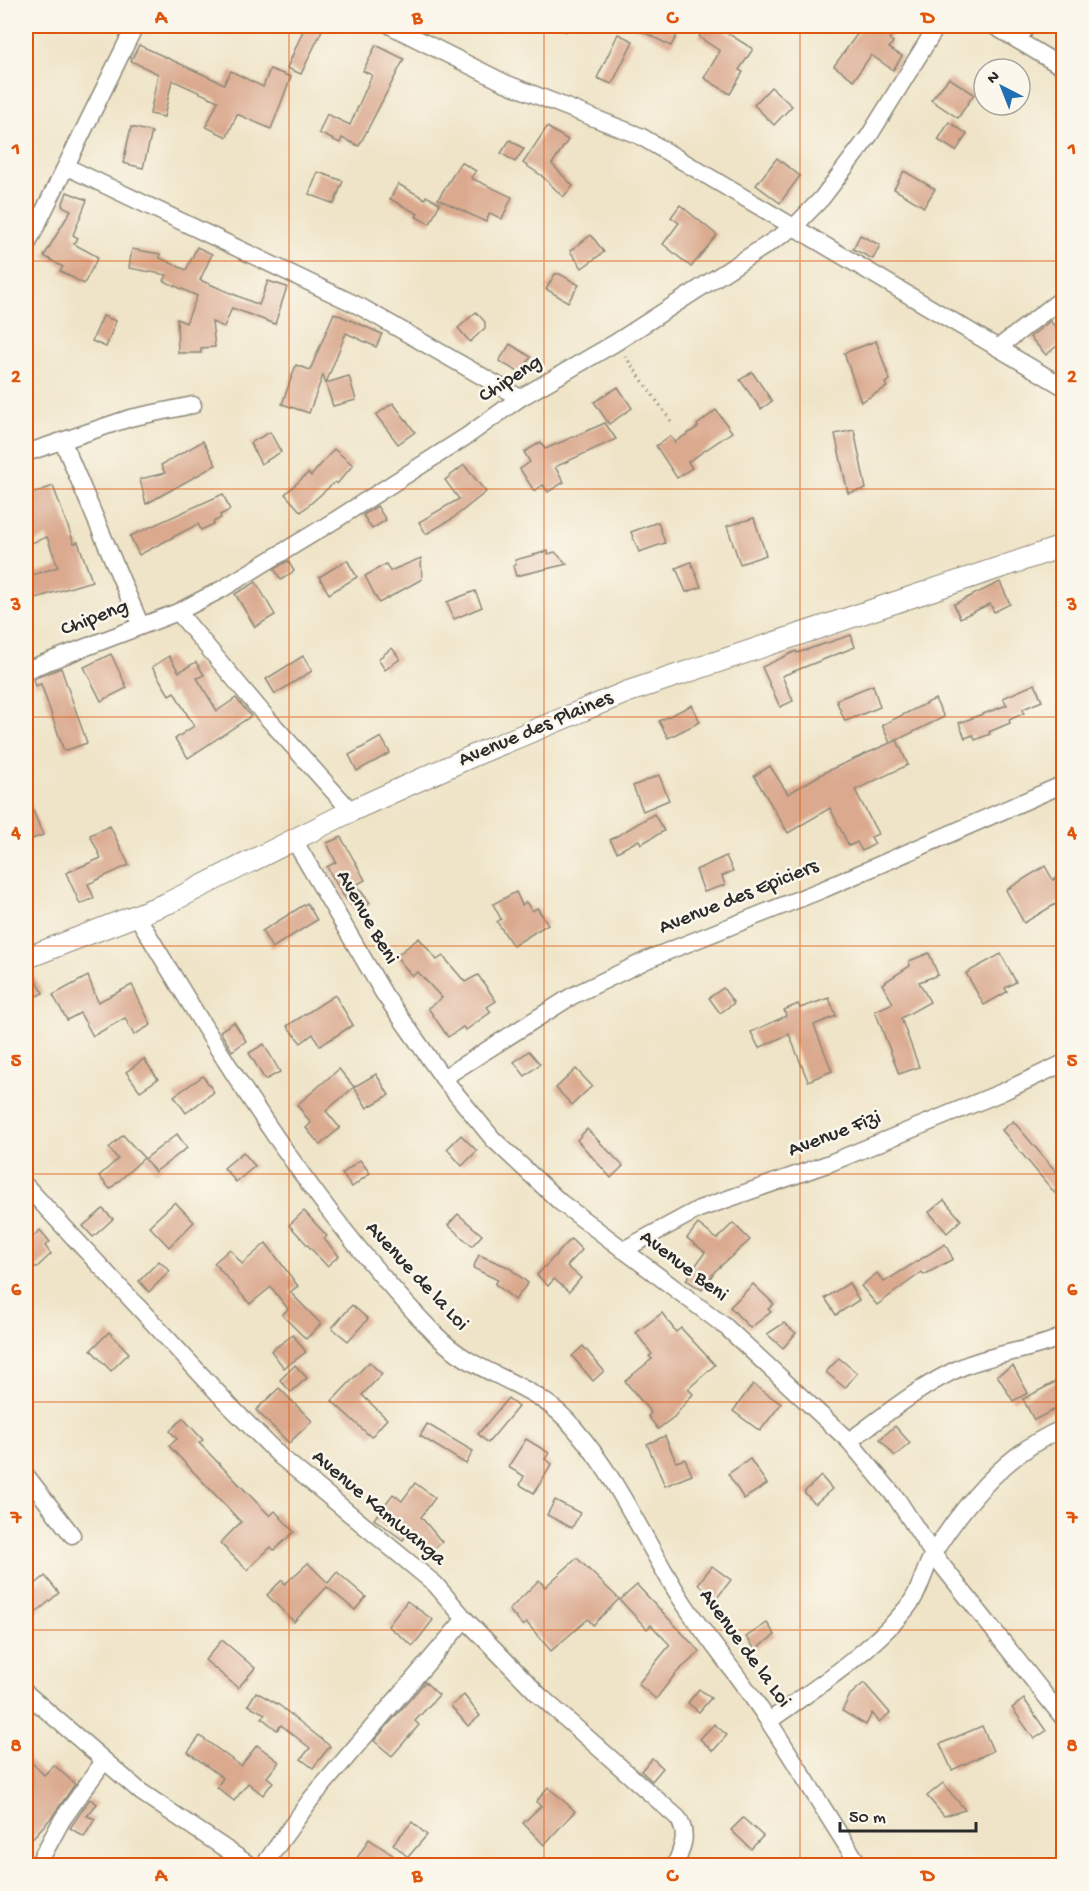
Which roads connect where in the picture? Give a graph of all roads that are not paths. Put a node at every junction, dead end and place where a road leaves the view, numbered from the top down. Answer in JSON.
{"nodes":[{"id":1,"x":135,"y":26,"type":"edge"},
{"id":2,"x":391,"y":26,"type":"edge"},
{"id":3,"x":937,"y":26,"type":"edge"},
{"id":4,"x":994,"y":26,"type":"edge"},
{"id":5,"x":1027,"y":26,"type":"edge"},
{"id":6,"x":1018,"y":40,"type":"junction"},
{"id":7,"x":1064,"y":68,"type":"edge"},
{"id":8,"x":67,"y":167,"type":"junction"},
{"id":9,"x":793,"y":228,"type":"junction"},
{"id":10,"x":26,"y":248,"type":"edge"},
{"id":11,"x":1064,"y":297,"type":"edge"},
{"id":12,"x":999,"y":347,"type":"junction"},
{"id":13,"x":1064,"y":387,"type":"edge"},
{"id":14,"x":520,"y":398,"type":"junction"},
{"id":15,"x":193,"y":405,"type":"dead end"},
{"id":16,"x":63,"y":442,"type":"junction"},
{"id":17,"x":26,"y":453,"type":"edge"},
{"id":18,"x":1064,"y":546,"type":"edge"},
{"id":19,"x":178,"y":612,"type":"junction"},
{"id":20,"x":141,"y":626,"type":"junction"},
{"id":21,"x":26,"y":670,"type":"edge"},
{"id":22,"x":1064,"y":784,"type":"edge"},
{"id":23,"x":351,"y":811,"type":"junction"},
{"id":24,"x":294,"y":840,"type":"junction"},
{"id":25,"x":137,"y":916,"type":"junction"},
{"id":26,"x":26,"y":958,"type":"edge"},
{"id":27,"x":1064,"y":1063,"type":"edge"},
{"id":28,"x":442,"y":1078,"type":"junction"},
{"id":29,"x":26,"y":1186,"type":"edge"},
{"id":30,"x":623,"y":1250,"type":"junction"},
{"id":31,"x":1064,"y":1336,"type":"edge"},
{"id":32,"x":1064,"y":1428,"type":"edge"},
{"id":33,"x":849,"y":1441,"type":"junction"},
{"id":34,"x":26,"y":1474,"type":"edge"},
{"id":35,"x":72,"y":1535,"type":"dead end"},
{"id":36,"x":933,"y":1554,"type":"junction"},
{"id":37,"x":465,"y":1619,"type":"junction"},
{"id":38,"x":26,"y":1693,"type":"edge"},
{"id":39,"x":1064,"y":1719,"type":"edge"},
{"id":40,"x":769,"y":1721,"type":"junction"},
{"id":41,"x":104,"y":1761,"type":"junction"},
{"id":42,"x":37,"y":1866,"type":"edge"},
{"id":43,"x":251,"y":1866,"type":"edge"},
{"id":44,"x":263,"y":1866,"type":"edge"},
{"id":45,"x":675,"y":1866,"type":"edge"},
{"id":46,"x":860,"y":1866,"type":"edge"}],
"edges":[{"from":1,"to":8,"type":"street"},
{"from":2,"to":9,"type":"street"},
{"from":3,"to":9,"type":"street","name":"Chipeng"},
{"from":4,"to":6,"type":"street"},
{"from":5,"to":6,"type":"street"},
{"from":6,"to":7,"type":"street"},
{"from":8,"to":10,"type":"street"},
{"from":8,"to":14,"type":"street"},
{"from":9,"to":12,"type":"street"},
{"from":9,"to":14,"type":"street","name":"Chipeng"},
{"from":11,"to":12,"type":"street"},
{"from":12,"to":13,"type":"street"},
{"from":14,"to":19,"type":"street","name":"Chipeng"},
{"from":15,"to":16,"type":"street"},
{"from":16,"to":17,"type":"street"},
{"from":16,"to":20,"type":"street"},
{"from":18,"to":23,"type":"street","name":"Avenue des Plaines"},
{"from":19,"to":20,"type":"street","name":"Chipeng"},
{"from":19,"to":23,"type":"street"},
{"from":20,"to":21,"type":"street","name":"Chipeng"},
{"from":22,"to":28,"type":"street","name":"Avenue des Epiciers"},
{"from":23,"to":24,"type":"street","name":"Avenue des Plaines"},
{"from":24,"to":25,"type":"street","name":"Avenue des Plaines"},
{"from":24,"to":28,"type":"street","name":"Avenue Beni"},
{"from":25,"to":26,"type":"street","name":"Avenue des Plaines"},
{"from":25,"to":40,"type":"street","name":"Avenue de la Loi"},
{"from":27,"to":30,"type":"street","name":"Avenue Fizi"},
{"from":28,"to":30,"type":"street","name":"Avenue Beni"},
{"from":29,"to":37,"type":"street","name":"Avenue Kamwanga"},
{"from":30,"to":33,"type":"street","name":"Avenue Beni"},
{"from":31,"to":33,"type":"street"},
{"from":32,"to":36,"type":"street"},
{"from":33,"to":36,"type":"street","name":"Avenue Beni"},
{"from":34,"to":35,"type":"street"},
{"from":36,"to":39,"type":"street","name":"Avenue Beni"},
{"from":36,"to":40,"type":"street"},
{"from":37,"to":44,"type":"street"},
{"from":37,"to":45,"type":"street","name":"Avenue Kamwanga"},
{"from":38,"to":41,"type":"street"},
{"from":40,"to":46,"type":"street","name":"Avenue de la Loi"},
{"from":41,"to":42,"type":"street"},
{"from":41,"to":43,"type":"street"}]}
